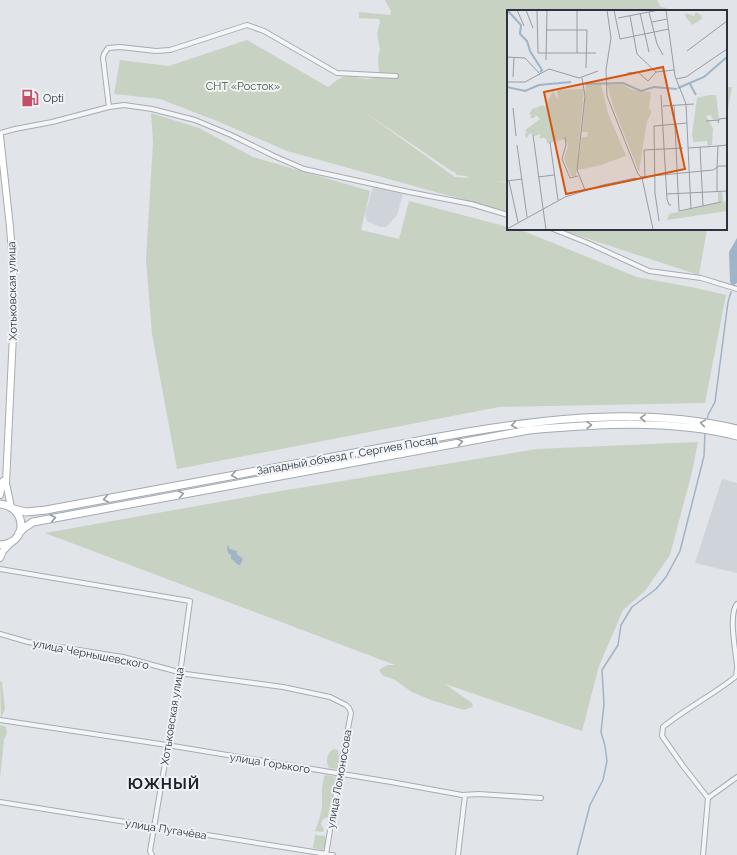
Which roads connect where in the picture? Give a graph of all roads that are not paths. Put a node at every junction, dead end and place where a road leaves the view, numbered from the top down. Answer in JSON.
{"nodes":[{"id":1,"x":396,"y":76,"type":"dead end"},
{"id":2,"x":109,"y":107,"type":"junction"},
{"id":3,"x":0,"y":135,"type":"edge"},
{"id":4,"x":507,"y":215,"type":"edge"},
{"id":5,"x":556,"y":230,"type":"edge"},
{"id":6,"x":737,"y":289,"type":"edge"},
{"id":7,"x":723,"y":429,"type":"junction"},
{"id":8,"x":737,"y":429,"type":"edge"},
{"id":9,"x":737,"y":436,"type":"edge"},
{"id":10,"x":9,"y":446,"type":"junction"},
{"id":11,"x":0,"y":495,"type":"edge"},
{"id":12,"x":0,"y":504,"type":"edge"},
{"id":13,"x":13,"y":508,"type":"junction"},
{"id":14,"x":19,"y":533,"type":"junction"},
{"id":15,"x":10,"y":543,"type":"junction"},
{"id":16,"x":0,"y":545,"type":"edge"},
{"id":17,"x":0,"y":558,"type":"edge"},
{"id":18,"x":0,"y":569,"type":"edge"},
{"id":19,"x":737,"y":604,"type":"edge"},
{"id":20,"x":0,"y":634,"type":"edge"},
{"id":21,"x":737,"y":667,"type":"edge"},
{"id":22,"x":179,"y":672,"type":"junction"},
{"id":23,"x":346,"y":705,"type":"joint"},
{"id":24,"x":0,"y":720,"type":"edge"},
{"id":25,"x":167,"y":746,"type":"junction"},
{"id":26,"x":339,"y":774,"type":"junction"},
{"id":27,"x":737,"y":777,"type":"edge"},
{"id":28,"x":465,"y":796,"type":"junction"},
{"id":29,"x":541,"y":798,"type":"dead end"},
{"id":30,"x":708,"y":798,"type":"junction"},
{"id":31,"x":0,"y":802,"type":"edge"},
{"id":32,"x":154,"y":827,"type":"junction"},
{"id":33,"x":326,"y":854,"type":"edge"},
{"id":34,"x":152,"y":855,"type":"edge"},
{"id":35,"x":333,"y":855,"type":"edge"},
{"id":36,"x":458,"y":855,"type":"edge"},
{"id":37,"x":703,"y":855,"type":"edge"}],
"edges":[{"from":1,"to":2,"type":"street"},
{"from":2,"to":3,"type":"street"},
{"from":2,"to":4,"type":"street"},
{"from":3,"to":10,"type":"main road","name":"Хотьковская улица"},
{"from":5,"to":6,"type":"street"},
{"from":7,"to":8,"type":"main road"},
{"from":7,"to":9,"type":"main road"},
{"from":7,"to":13,"type":"main road","name":"Западный объезд г. Сергиев Посад","one_way":true},
{"from":14,"to":7,"type":"main road","name":"Западный объезд г. Сергиев Посад","one_way":true},
{"from":10,"to":11,"type":"main road"},
{"from":10,"to":13,"type":"main road"},
{"from":12,"to":13,"type":"main road","name":"Западный объезд г. Сергиев Посад"},
{"from":13,"to":14,"type":"main road"},
{"from":14,"to":15,"type":"main road","name":"Западный объезд г. Сергиев Посад"},
{"from":15,"to":16,"type":"main road"},
{"from":15,"to":17,"type":"main road"},
{"from":18,"to":22,"type":"street","name":"Хотьковская улица"},
{"from":19,"to":21,"type":"street"},
{"from":20,"to":22,"type":"street","name":"улица Чернышевского"},
{"from":21,"to":30,"type":"street"},
{"from":22,"to":23,"type":"street","name":"улица Чернышевского"},
{"from":22,"to":25,"type":"street","name":"Хотьковская улица"},
{"from":23,"to":26,"type":"street","name":"улица Ломоносова"},
{"from":24,"to":25,"type":"street","name":"улица Горького"},
{"from":25,"to":26,"type":"street","name":"улица Горького"},
{"from":25,"to":32,"type":"street","name":"Хотьковская улица"},
{"from":26,"to":28,"type":"street","name":"улица Горького"},
{"from":26,"to":33,"type":"street","name":"улица Ломоносова"},
{"from":27,"to":30,"type":"street"},
{"from":28,"to":29,"type":"street","name":"улица Горького"},
{"from":28,"to":36,"type":"street"},
{"from":30,"to":37,"type":"street"},
{"from":31,"to":32,"type":"street","name":"улица Пугачёва"},
{"from":32,"to":33,"type":"street","name":"улица Пугачёва"},
{"from":32,"to":34,"type":"street","name":"Хотьковская улица"},
{"from":33,"to":35,"type":"street","name":"улица Пугачёва"}]}
